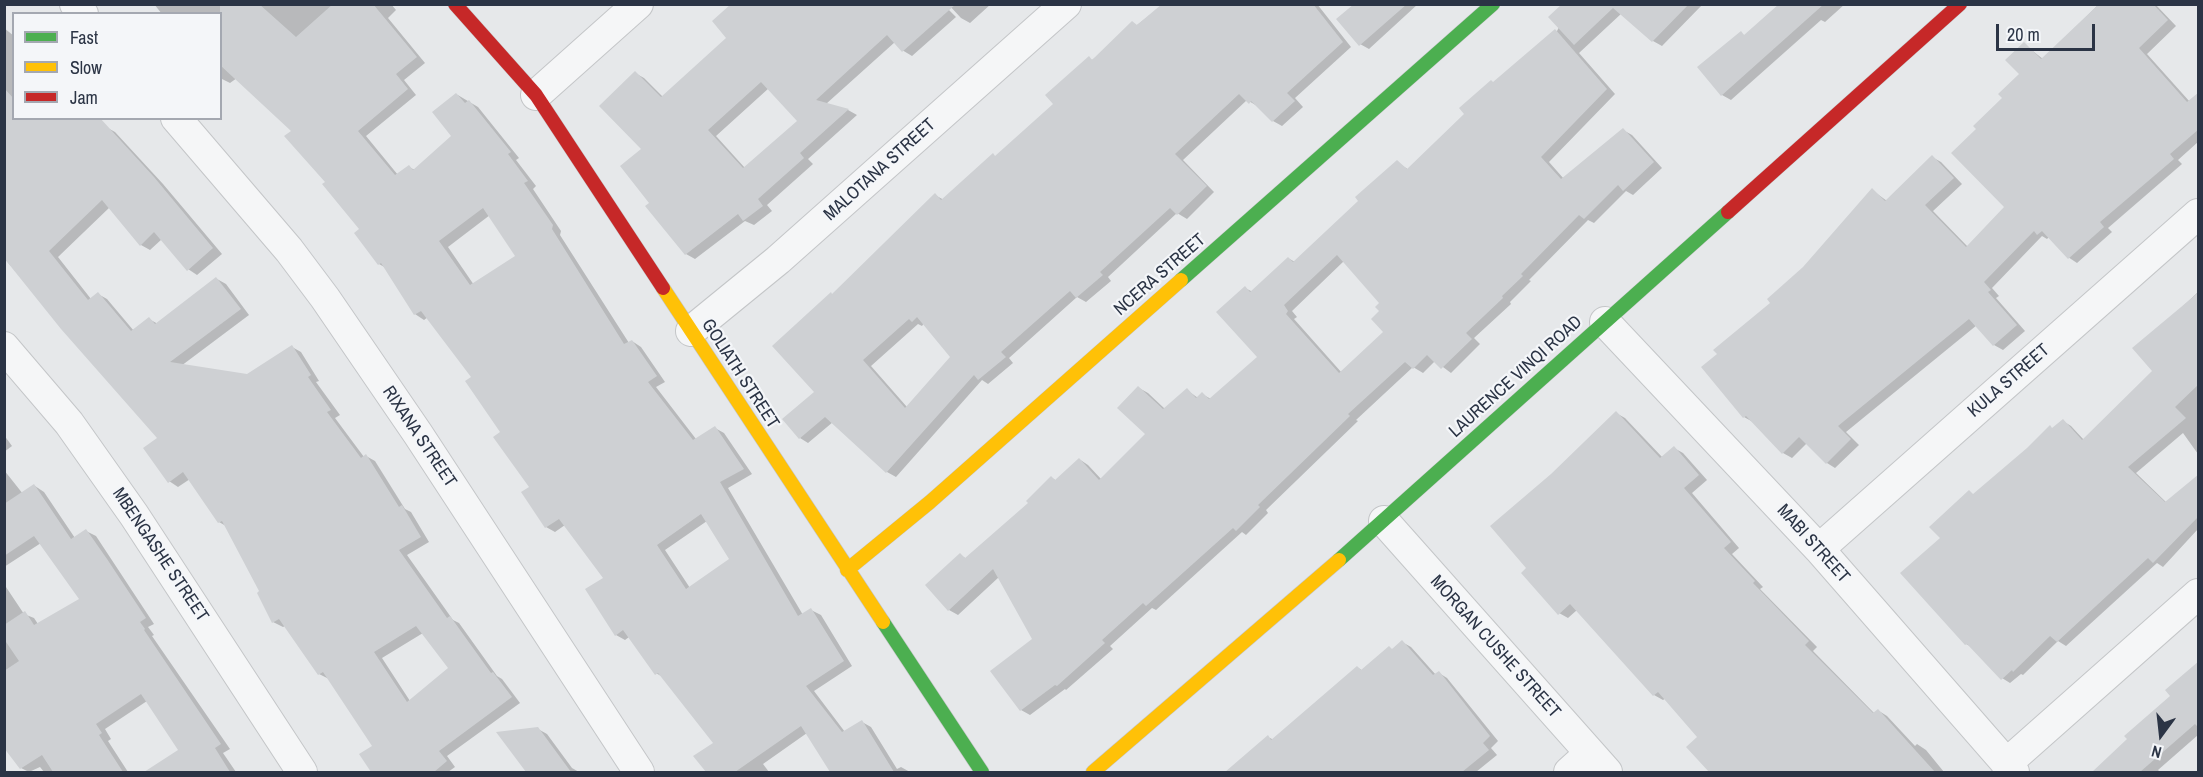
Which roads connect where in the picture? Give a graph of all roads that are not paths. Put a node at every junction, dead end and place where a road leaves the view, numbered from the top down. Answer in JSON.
{"nodes":[{"id":1,"x":455,"y":4,"type":"edge"},
{"id":2,"x":638,"y":4,"type":"edge"},
{"id":3,"x":1066,"y":4,"type":"edge"},
{"id":4,"x":1493,"y":4,"type":"edge"},
{"id":5,"x":1960,"y":4,"type":"edge"},
{"id":6,"x":536,"y":95,"type":"junction"},
{"id":7,"x":178,"y":120,"type":"edge"},
{"id":8,"x":2199,"y":214,"type":"edge"},
{"id":9,"x":1605,"y":322,"type":"junction"},
{"id":10,"x":690,"y":331,"type":"junction"},
{"id":11,"x":4,"y":347,"type":"edge"},
{"id":12,"x":1384,"y":520,"type":"junction"},
{"id":13,"x":1819,"y":549,"type":"junction"},
{"id":14,"x":847,"y":570,"type":"junction"},
{"id":15,"x":2199,"y":594,"type":"edge"},
{"id":16,"x":1588,"y":766,"type":"edge"},
{"id":17,"x":2010,"y":768,"type":"edge"},
{"id":18,"x":302,"y":772,"type":"edge"},
{"id":19,"x":639,"y":772,"type":"edge"},
{"id":20,"x":982,"y":772,"type":"edge"},
{"id":21,"x":1093,"y":772,"type":"edge"}],
"edges":[{"from":1,"to":6,"type":"street","name":"GOLIATH STREET"},
{"from":2,"to":6,"type":"street"},
{"from":3,"to":10,"type":"street","name":"MALOTANA STREET"},
{"from":4,"to":14,"type":"street","name":"NCERA STREET"},
{"from":5,"to":9,"type":"street","name":"LAURENCE VINQI ROAD"},
{"from":6,"to":10,"type":"street","name":"GOLIATH STREET"},
{"from":7,"to":19,"type":"street","name":"RIXANA STREET"},
{"from":8,"to":13,"type":"street","name":"KULA STREET"},
{"from":9,"to":12,"type":"street","name":"LAURENCE VINQI ROAD"},
{"from":9,"to":13,"type":"street","name":"MABI STREET"},
{"from":10,"to":14,"type":"street","name":"GOLIATH STREET"},
{"from":11,"to":18,"type":"street","name":"MBENGASHE STREET"},
{"from":12,"to":16,"type":"street","name":"MORGAN CUSHE STREET"},
{"from":12,"to":21,"type":"street","name":"LAURENCE VINQI ROAD"},
{"from":13,"to":17,"type":"street","name":"MABI STREET"},
{"from":14,"to":20,"type":"street","name":"GOLIATH STREET"},
{"from":15,"to":17,"type":"street"}]}
